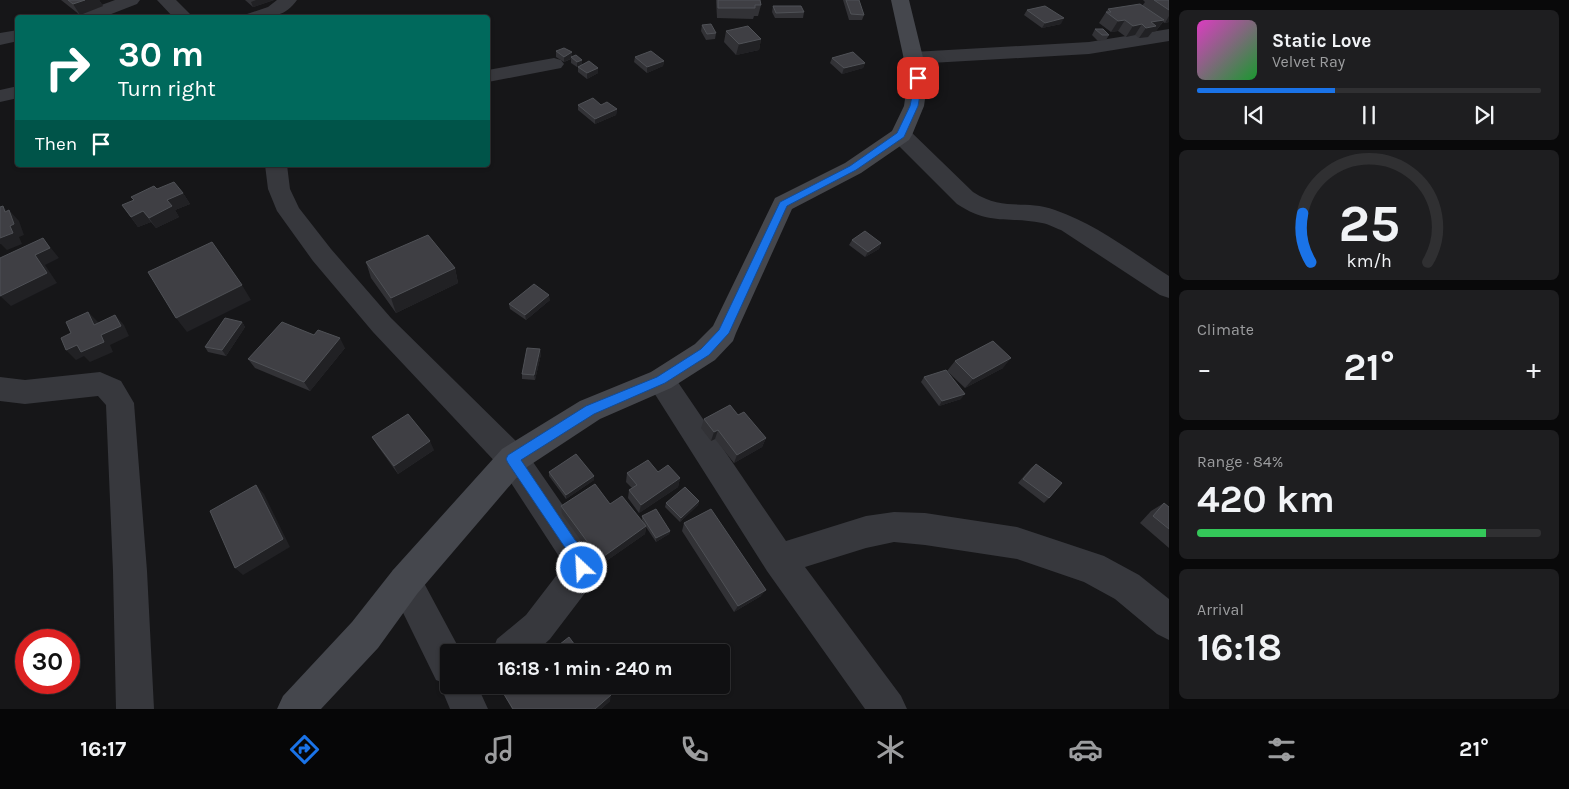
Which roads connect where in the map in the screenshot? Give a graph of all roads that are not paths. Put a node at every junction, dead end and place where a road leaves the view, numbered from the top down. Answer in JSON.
{"nodes":[{"id":1,"x":166,"y":0,"type":"edge"},
{"id":2,"x":288,"y":0,"type":"edge"},
{"id":3,"x":900,"y":0,"type":"edge"},
{"id":4,"x":119,"y":2,"type":"edge"},
{"id":5,"x":90,"y":15,"type":"edge"},
{"id":6,"x":182,"y":15,"type":"edge"},
{"id":7,"x":262,"y":15,"type":"edge"},
{"id":8,"x":15,"y":36,"type":"edge"},
{"id":9,"x":1169,"y":36,"type":"edge"},
{"id":10,"x":0,"y":39,"type":"edge"},
{"id":11,"x":1146,"y":40,"type":"junction"},
{"id":12,"x":1169,"y":54,"type":"edge"},
{"id":13,"x":913,"y":58,"type":"junction"},
{"id":14,"x":554,"y":64,"type":"dead end"},
{"id":15,"x":490,"y":76,"type":"edge"},
{"id":16,"x":15,"y":93,"type":"edge"},
{"id":17,"x":0,"y":96,"type":"edge"},
{"id":18,"x":900,"y":135,"type":"junction"},
{"id":19,"x":276,"y":167,"type":"edge"},
{"id":20,"x":1169,"y":288,"type":"edge"},
{"id":21,"x":661,"y":380,"type":"junction"},
{"id":22,"x":0,"y":389,"type":"edge"},
{"id":23,"x":512,"y":459,"type":"junction"},
{"id":24,"x":780,"y":559,"type":"junction"},
{"id":25,"x":405,"y":582,"type":"junction"},
{"id":26,"x":1169,"y":622,"type":"edge"},
{"id":27,"x":519,"y":644,"type":"edge"},
{"id":28,"x":440,"y":650,"type":"edge"},
{"id":29,"x":462,"y":694,"type":"edge"},
{"id":30,"x":135,"y":709,"type":"edge"},
{"id":31,"x":296,"y":709,"type":"edge"},
{"id":32,"x":469,"y":709,"type":"edge"},
{"id":33,"x":888,"y":709,"type":"edge"}],
"edges":[{"from":1,"to":6,"type":"street"},
{"from":2,"to":7,"type":"street"},
{"from":3,"to":13,"type":"street"},
{"from":4,"to":5,"type":"street"},
{"from":8,"to":10,"type":"street"},
{"from":9,"to":11,"type":"street"},
{"from":11,"to":12,"type":"street"},
{"from":11,"to":13,"type":"street"},
{"from":13,"to":18,"type":"street"},
{"from":14,"to":15,"type":"street"},
{"from":16,"to":17,"type":"street"},
{"from":18,"to":20,"type":"street"},
{"from":18,"to":21,"type":"street"},
{"from":19,"to":23,"type":"street"},
{"from":21,"to":23,"type":"street"},
{"from":21,"to":24,"type":"street"},
{"from":22,"to":30,"type":"street"},
{"from":23,"to":25,"type":"street"},
{"from":23,"to":27,"type":"street"},
{"from":24,"to":26,"type":"street"},
{"from":24,"to":33,"type":"street"},
{"from":25,"to":28,"type":"street"},
{"from":25,"to":31,"type":"street"},
{"from":29,"to":32,"type":"street"}]}
